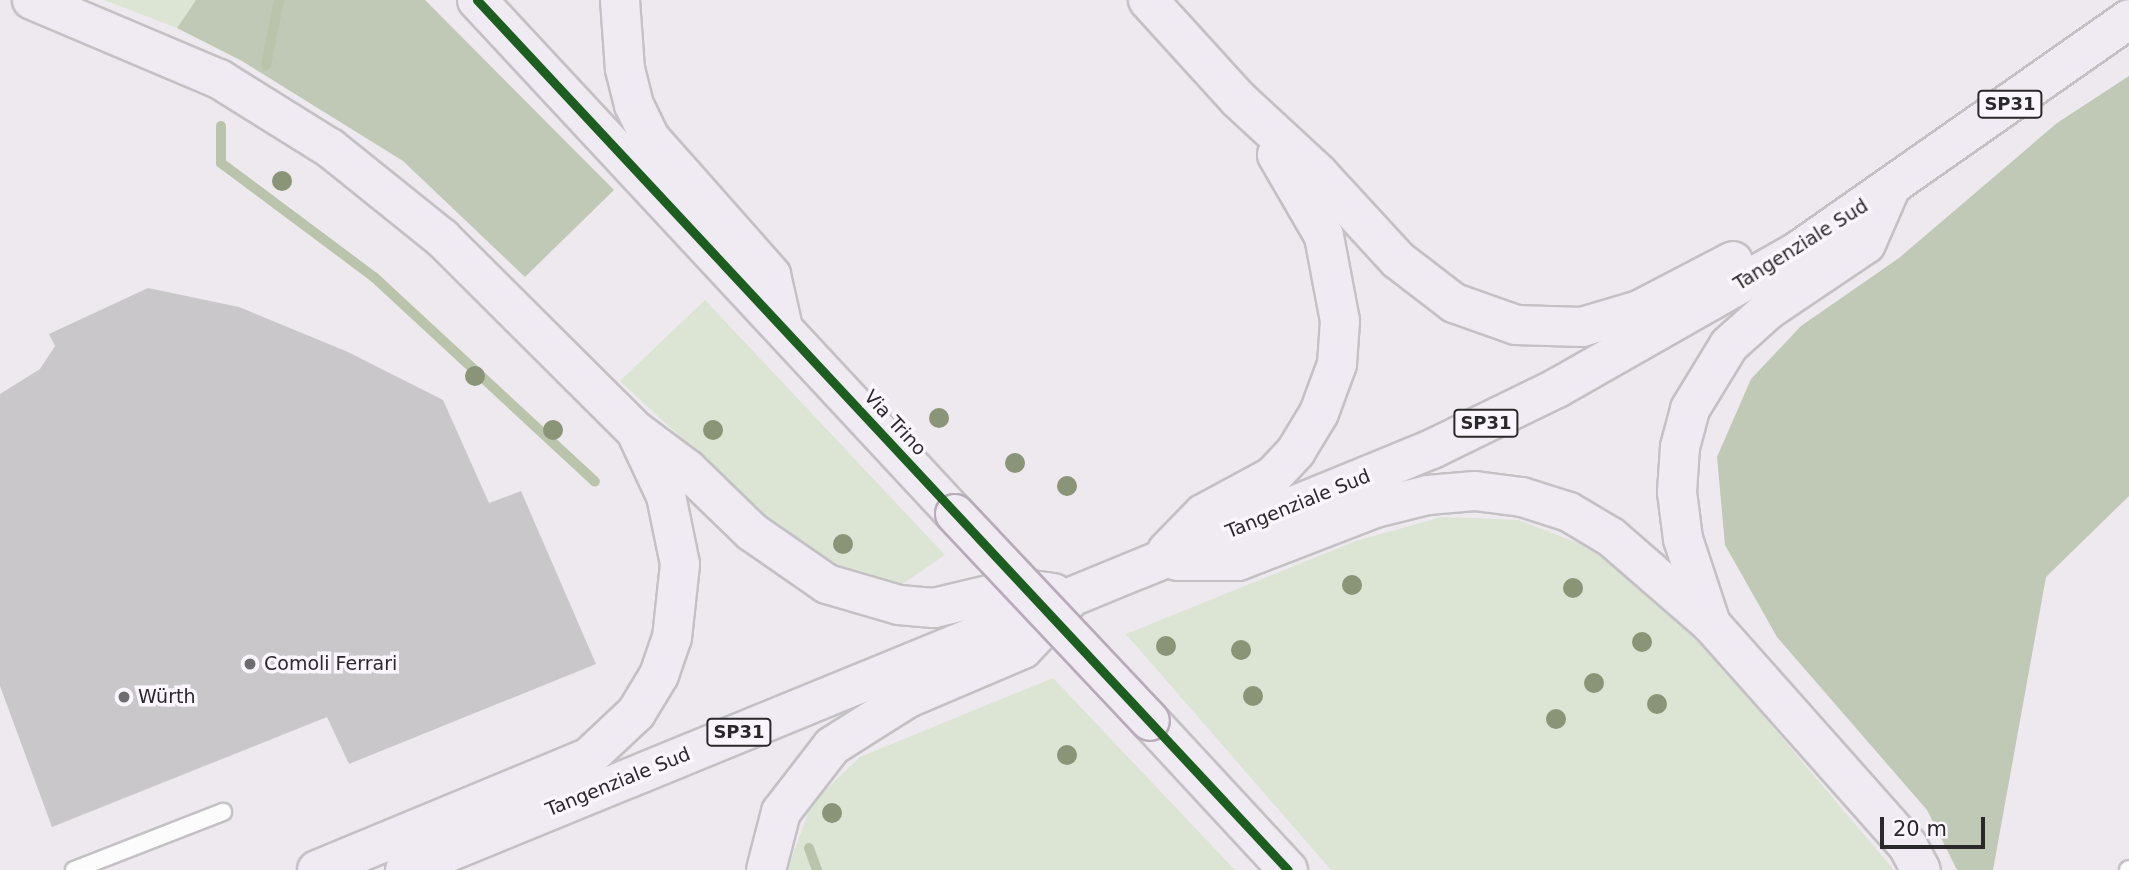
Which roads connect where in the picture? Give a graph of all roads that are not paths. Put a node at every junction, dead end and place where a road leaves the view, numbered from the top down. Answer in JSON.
{"nodes":[{"id":1,"x":32,"y":0,"type":"edge"},
{"id":2,"x":477,"y":0,"type":"edge"},
{"id":3,"x":621,"y":0,"type":"edge"},
{"id":4,"x":1148,"y":0,"type":"edge"},
{"id":5,"x":2129,"y":19,"type":"edge"},
{"id":6,"x":1238,"y":99,"type":"junction"},
{"id":7,"x":1890,"y":188,"type":"junction"},
{"id":8,"x":1798,"y":251,"type":"junction"},
{"id":9,"x":784,"y":330,"type":"junction"},
{"id":10,"x":636,"y":431,"type":"junction"},
{"id":11,"x":1158,"y":561,"type":"junction"},
{"id":12,"x":1074,"y":595,"type":"junction"},
{"id":13,"x":1712,"y":624,"type":"junction"},
{"id":14,"x":223,"y":812,"type":"dead end"},
{"id":15,"x":74,"y":870,"type":"edge"},
{"id":16,"x":317,"y":870,"type":"edge"},
{"id":17,"x":405,"y":870,"type":"edge"},
{"id":18,"x":766,"y":870,"type":"edge"},
{"id":19,"x":1288,"y":870,"type":"edge"},
{"id":20,"x":1921,"y":870,"type":"edge"}],
"edges":[{"from":1,"to":10,"type":"main road"},
{"from":2,"to":9,"type":"main road","name":"Via Trino"},
{"from":3,"to":9,"type":"main road"},
{"from":4,"to":6,"type":"main road"},
{"from":5,"to":7,"type":"main road","name":"Tangenziale Sud","number":"SP31"},
{"from":6,"to":8,"type":"main road"},
{"from":6,"to":11,"type":"main road"},
{"from":7,"to":8,"type":"main road","name":"Tangenziale Sud","number":"SP31"},
{"from":7,"to":13,"type":"main road"},
{"from":8,"to":11,"type":"main road","name":"Tangenziale Sud","number":"SP31"},
{"from":9,"to":19,"type":"main road","name":"Via Trino","bridge":true},
{"from":10,"to":12,"type":"main road"},
{"from":10,"to":16,"type":"main road"},
{"from":11,"to":12,"type":"main road","name":"Tangenziale Sud","number":"SP31"},
{"from":11,"to":13,"type":"main road"},
{"from":12,"to":17,"type":"main road","name":"Tangenziale Sud","number":"SP31"},
{"from":12,"to":18,"type":"main road"},
{"from":13,"to":20,"type":"main road"},
{"from":14,"to":15,"type":"lane"}]}
